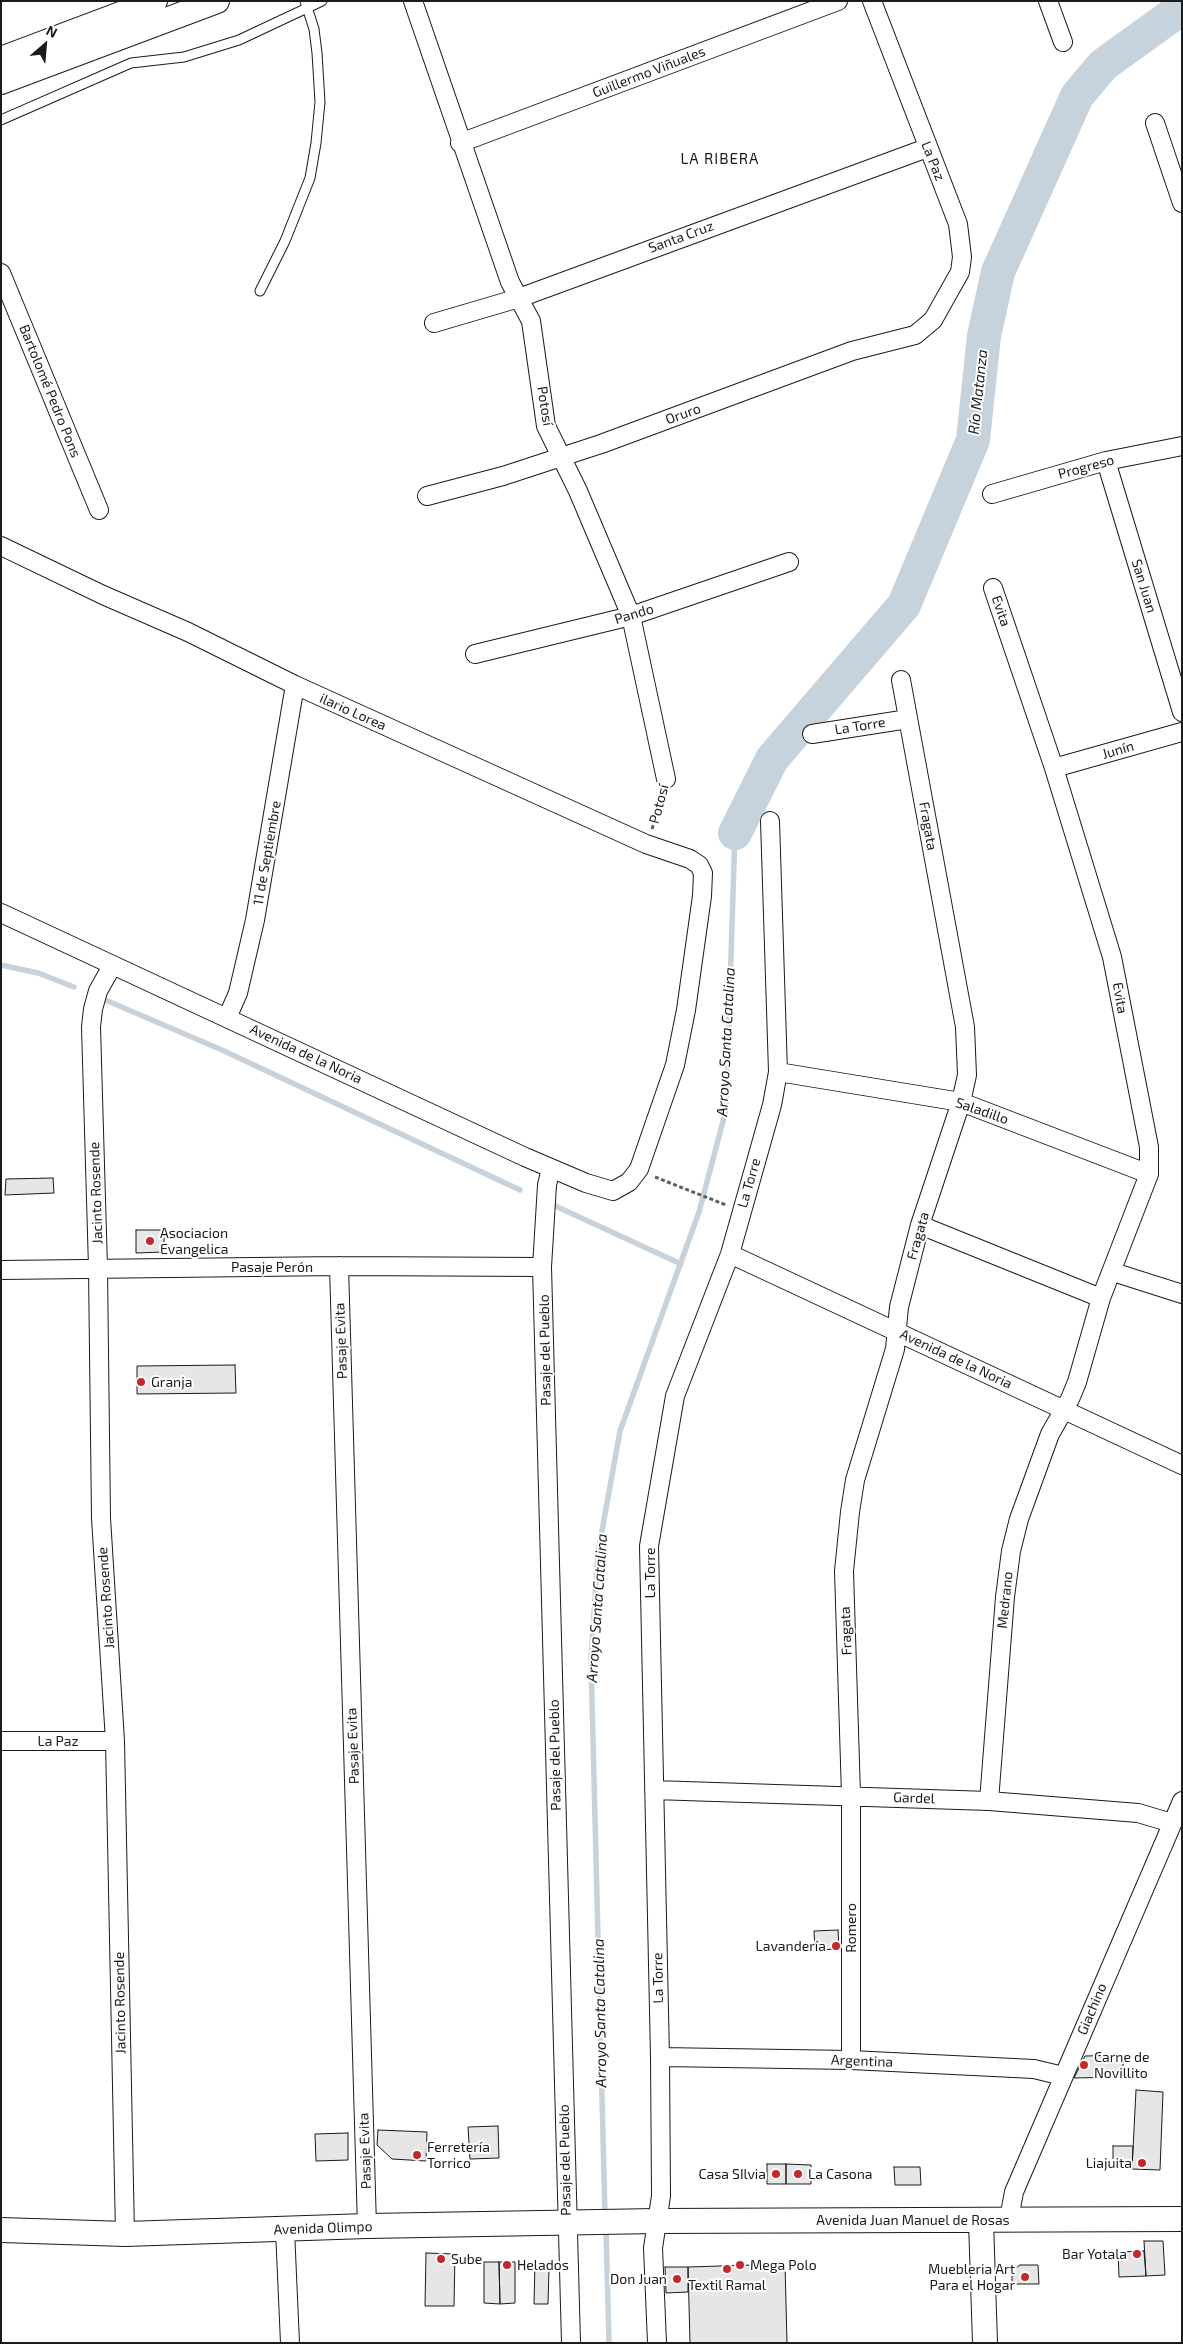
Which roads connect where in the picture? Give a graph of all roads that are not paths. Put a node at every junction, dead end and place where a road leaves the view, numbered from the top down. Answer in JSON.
{"nodes":[{"id":1,"x":155,"y":1,"type":"edge"},
{"id":2,"x":217,"y":1,"type":"edge"},
{"id":3,"x":322,"y":1,"type":"edge"},
{"id":4,"x":413,"y":1,"type":"edge"},
{"id":5,"x":838,"y":1,"type":"edge"},
{"id":6,"x":872,"y":1,"type":"edge"},
{"id":7,"x":1048,"y":1,"type":"edge"},
{"id":8,"x":306,"y":5,"type":"edge"},
{"id":9,"x":1062,"y":42,"type":"dead end"},
{"id":10,"x":1,"y":59,"type":"edge"},
{"id":11,"x":1,"y":82,"type":"edge"},
{"id":12,"x":1,"y":120,"type":"edge"},
{"id":13,"x":1155,"y":123,"type":"dead end"},
{"id":14,"x":460,"y":143,"type":"junction"},
{"id":15,"x":927,"y":148,"type":"junction"},
{"id":16,"x":1182,"y":204,"type":"edge"},
{"id":17,"x":1,"y":273,"type":"edge"},
{"id":18,"x":260,"y":291,"type":"dead end"},
{"id":19,"x":519,"y":298,"type":"junction"},
{"id":20,"x":933,"y":320,"type":"joint"},
{"id":21,"x":434,"y":323,"type":"dead end"},
{"id":22,"x":1182,"y":446,"type":"edge"},
{"id":23,"x":561,"y":456,"type":"junction"},
{"id":24,"x":1106,"y":461,"type":"junction"},
{"id":25,"x":992,"y":494,"type":"dead end"},
{"id":26,"x":427,"y":496,"type":"dead end"},
{"id":27,"x":99,"y":510,"type":"dead end"},
{"id":28,"x":1,"y":546,"type":"edge"},
{"id":29,"x":789,"y":562,"type":"dead end"},
{"id":30,"x":993,"y":588,"type":"dead end"},
{"id":31,"x":631,"y":616,"type":"junction"},
{"id":32,"x":475,"y":654,"type":"dead end"},
{"id":33,"x":901,"y":680,"type":"dead end"},
{"id":34,"x":295,"y":686,"type":"junction"},
{"id":35,"x":1182,"y":712,"type":"edge"},
{"id":36,"x":908,"y":719,"type":"junction"},
{"id":37,"x":1182,"y":732,"type":"edge"},
{"id":38,"x":812,"y":734,"type":"dead end"},
{"id":39,"x":1054,"y":768,"type":"junction"},
{"id":40,"x":666,"y":780,"type":"road end"},
{"id":41,"x":770,"y":821,"type":"dead end"},
{"id":42,"x":1,"y":913,"type":"edge"},
{"id":43,"x":112,"y":966,"type":"junction"},
{"id":44,"x":227,"y":1018,"type":"junction"},
{"id":45,"x":778,"y":1072,"type":"junction"},
{"id":46,"x":961,"y":1102,"type":"junction"},
{"id":47,"x":551,"y":1168,"type":"junction"},
{"id":48,"x":1149,"y":1174,"type":"junction"},
{"id":49,"x":613,"y":1191,"type":"joint"},
{"id":50,"x":920,"y":1225,"type":"junction"},
{"id":51,"x":730,"y":1254,"type":"junction"},
{"id":52,"x":339,"y":1266,"type":"junction"},
{"id":53,"x":542,"y":1267,"type":"junction"},
{"id":54,"x":98,"y":1268,"type":"junction"},
{"id":55,"x":1,"y":1270,"type":"edge"},
{"id":56,"x":1113,"y":1272,"type":"junction"},
{"id":57,"x":1182,"y":1294,"type":"edge"},
{"id":58,"x":1102,"y":1298,"type":"junction"},
{"id":59,"x":897,"y":1332,"type":"junction"},
{"id":60,"x":1064,"y":1409,"type":"junction"},
{"id":61,"x":1182,"y":1465,"type":"edge"},
{"id":62,"x":1,"y":1741,"type":"edge"},
{"id":63,"x":115,"y":1741,"type":"junction"},
{"id":64,"x":654,"y":1790,"type":"junction"},
{"id":65,"x":851,"y":1795,"type":"junction"},
{"id":66,"x":1182,"y":1800,"type":"edge"},
{"id":67,"x":990,"y":1801,"type":"junction"},
{"id":68,"x":1172,"y":1823,"type":"junction"},
{"id":69,"x":660,"y":2057,"type":"junction"},
{"id":70,"x":851,"y":2060,"type":"junction"},
{"id":71,"x":1064,"y":2076,"type":"junction"},
{"id":72,"x":1010,"y":2219,"type":"junction"},
{"id":73,"x":1182,"y":2219,"type":"edge"},
{"id":74,"x":981,"y":2220,"type":"junction"},
{"id":75,"x":651,"y":2222,"type":"junction"},
{"id":76,"x":577,"y":2224,"type":"junction"},
{"id":77,"x":367,"y":2226,"type":"junction"},
{"id":78,"x":1,"y":2230,"type":"edge"},
{"id":79,"x":286,"y":2230,"type":"junction"},
{"id":80,"x":125,"y":2234,"type":"junction"},
{"id":81,"x":290,"y":2343,"type":"edge"},
{"id":82,"x":571,"y":2343,"type":"edge"},
{"id":83,"x":657,"y":2343,"type":"edge"},
{"id":84,"x":986,"y":2343,"type":"edge"}],
"edges":[{"from":1,"to":10,"type":"street"},
{"from":2,"to":11,"type":"street"},
{"from":3,"to":8,"type":"lane"},
{"from":4,"to":14,"type":"street","name":"Potosí"},
{"from":5,"to":14,"type":"street","name":"Guillermo Viñuales"},
{"from":6,"to":15,"type":"street","name":"La Paz"},
{"from":7,"to":9,"type":"street"},
{"from":8,"to":12,"type":"lane"},
{"from":8,"to":18,"type":"lane"},
{"from":13,"to":16,"type":"street"},
{"from":14,"to":19,"type":"street","name":"Potosí"},
{"from":15,"to":19,"type":"street","name":"Santa Cruz"},
{"from":15,"to":20,"type":"street","name":"La Paz"},
{"from":17,"to":27,"type":"street","name":"Bartolomé Pedro Pons"},
{"from":19,"to":21,"type":"street","name":"Santa Cruz"},
{"from":19,"to":23,"type":"street","name":"Potosí"},
{"from":20,"to":23,"type":"street","name":"Oruro"},
{"from":22,"to":24,"type":"street","name":"Progreso"},
{"from":23,"to":26,"type":"street","name":"Oruro"},
{"from":23,"to":31,"type":"street","name":"Potosí"},
{"from":24,"to":25,"type":"street","name":"Progreso"},
{"from":24,"to":35,"type":"street","name":"San Juan"},
{"from":28,"to":34,"type":"street","name":"ilario Lorea"},
{"from":29,"to":31,"type":"street","name":"Pando"},
{"from":30,"to":39,"type":"street","name":"Evita"},
{"from":31,"to":32,"type":"street","name":"Pando"},
{"from":31,"to":40,"type":"street","name":"Potosí"},
{"from":33,"to":36,"type":"street","name":"Fragata"},
{"from":34,"to":44,"type":"street","name":"11 de Septiembre"},
{"from":34,"to":49,"type":"street","name":"ilario Lorea"},
{"from":36,"to":38,"type":"street","name":"La Torre"},
{"from":36,"to":46,"type":"street","name":"Fragata"},
{"from":37,"to":39,"type":"street","name":"Junín"},
{"from":39,"to":48,"type":"street","name":"Evita"},
{"from":41,"to":45,"type":"street","name":"La Torre"},
{"from":42,"to":43,"type":"street","name":"Avenida de la Noria"},
{"from":43,"to":44,"type":"street","name":"Avenida de la Noria"},
{"from":43,"to":54,"type":"street","name":"Jacinto Rosende"},
{"from":44,"to":47,"type":"street","name":"Avenida de la Noria"},
{"from":45,"to":46,"type":"street","name":"Saladillo"},
{"from":45,"to":51,"type":"street","name":"La Torre"},
{"from":46,"to":48,"type":"street","name":"Saladillo"},
{"from":46,"to":50,"type":"street","name":"Fragata"},
{"from":47,"to":49,"type":"street","name":"Avenida de la Noria"},
{"from":47,"to":53,"type":"street","name":"Pasaje del Pueblo"},
{"from":48,"to":56,"type":"street","name":"Evita"},
{"from":50,"to":58,"type":"street"},
{"from":50,"to":59,"type":"street","name":"Fragata"},
{"from":51,"to":59,"type":"street","name":"Avenida de la Noria"},
{"from":51,"to":64,"type":"street","name":"La Torre"},
{"from":52,"to":53,"type":"street","name":"Pasaje Perón"},
{"from":52,"to":54,"type":"street","name":"Pasaje Perón"},
{"from":52,"to":77,"type":"street","name":"Pasaje Evita"},
{"from":53,"to":76,"type":"street","name":"Pasaje del Pueblo"},
{"from":54,"to":55,"type":"street","name":"Pasaje Perón"},
{"from":54,"to":63,"type":"street","name":"Jacinto Rosende"},
{"from":56,"to":57,"type":"street"},
{"from":56,"to":58,"type":"street","name":"Evita"},
{"from":58,"to":60,"type":"street","name":"Evita"},
{"from":59,"to":60,"type":"street","name":"Avenida de la Noria"},
{"from":59,"to":65,"type":"street","name":"Fragata"},
{"from":60,"to":61,"type":"street","name":"Avenida de la Noria"},
{"from":60,"to":67,"type":"street","name":"Medrano"},
{"from":62,"to":63,"type":"street","name":"La Paz"},
{"from":63,"to":80,"type":"street","name":"Jacinto Rosende"},
{"from":64,"to":65,"type":"street","name":"Gardel"},
{"from":64,"to":69,"type":"street","name":"La Torre"},
{"from":65,"to":67,"type":"street","name":"Gardel"},
{"from":65,"to":70,"type":"street","name":"Romero"},
{"from":66,"to":68,"type":"street","name":"Giachino"},
{"from":67,"to":68,"type":"street","name":"Gardel"},
{"from":68,"to":71,"type":"street","name":"Giachino"},
{"from":69,"to":70,"type":"street","name":"Argentina"},
{"from":69,"to":75,"type":"street","name":"La Torre"},
{"from":70,"to":71,"type":"street","name":"Argentina"},
{"from":71,"to":72,"type":"street","name":"Giachino"},
{"from":72,"to":73,"type":"street","name":"Avenida Juan Manuel de Rosas"},
{"from":72,"to":74,"type":"street","name":"Avenida Juan Manuel de Rosas"},
{"from":74,"to":75,"type":"street","name":"Avenida Juan Manuel de Rosas"},
{"from":74,"to":84,"type":"street"},
{"from":75,"to":76,"type":"street","name":"Avenida Olimpo"},
{"from":75,"to":83,"type":"street","name":"La Torre"},
{"from":76,"to":77,"type":"street","name":"Avenida Olimpo"},
{"from":76,"to":82,"type":"street","name":"Pasaje del Pueblo"},
{"from":77,"to":79,"type":"street","name":"Avenida Olimpo"},
{"from":78,"to":80,"type":"street","name":"Avenida Olimpo"},
{"from":79,"to":80,"type":"street","name":"Avenida Olimpo"},
{"from":79,"to":81,"type":"street"}]}
